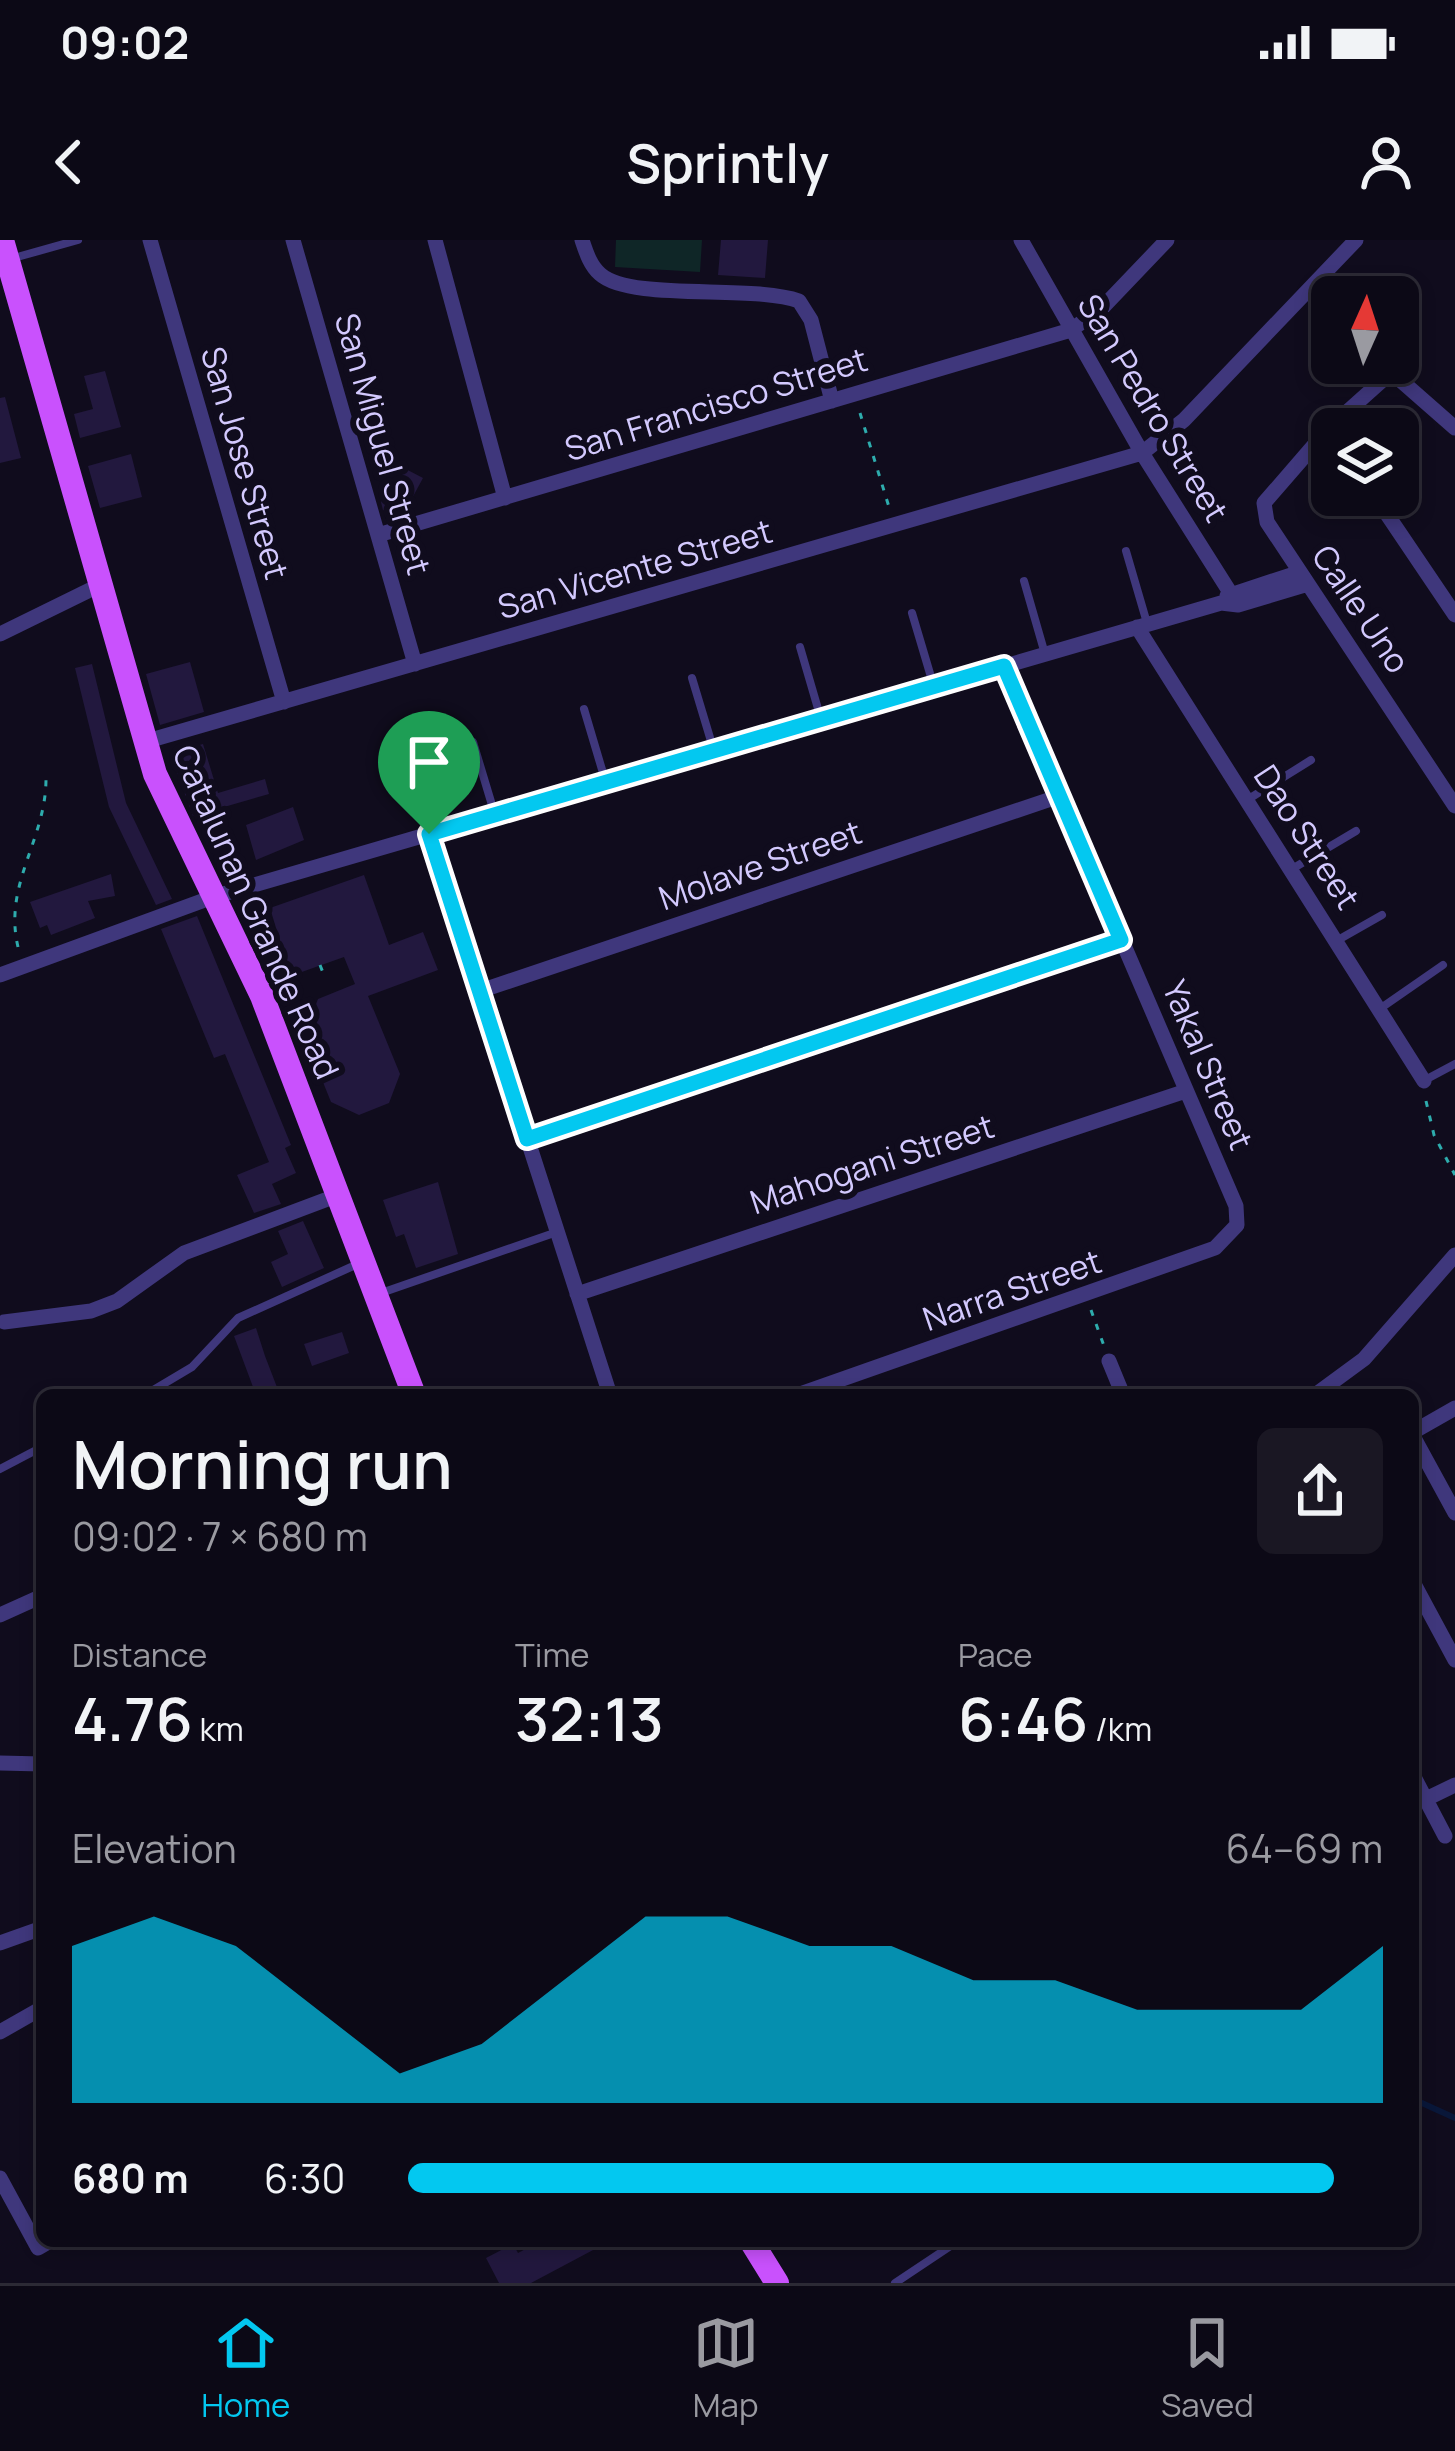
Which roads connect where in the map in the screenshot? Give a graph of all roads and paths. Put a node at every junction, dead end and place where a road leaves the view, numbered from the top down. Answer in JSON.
{"nodes":[{"id":1,"x":78,"y":240,"type":"edge"},
{"id":2,"x":150,"y":240,"type":"edge"},
{"id":3,"x":293,"y":240,"type":"edge"},
{"id":4,"x":435,"y":240,"type":"edge"},
{"id":5,"x":582,"y":240,"type":"edge"},
{"id":6,"x":1021,"y":240,"type":"edge"},
{"id":7,"x":1167,"y":240,"type":"edge"},
{"id":8,"x":1356,"y":240,"type":"edge"},
{"id":9,"x":5,"y":250,"type":"edge"},
{"id":10,"x":10,"y":304,"type":"edge"},
{"id":11,"x":1071,"y":330,"type":"junction"},
{"id":12,"x":854,"y":394,"type":"junction"},
{"id":13,"x":832,"y":401,"type":"junction"},
{"id":14,"x":1353,"y":408,"type":"edge"},
{"id":15,"x":1453,"y":423,"type":"edge"},
{"id":16,"x":1311,"y":451,"type":"edge"},
{"id":17,"x":1142,"y":453,"type":"junction"},
{"id":18,"x":505,"y":498,"type":"junction"},
{"id":19,"x":1388,"y":516,"type":"edge"},
{"id":20,"x":894,"y":525,"type":"junction"},
{"id":21,"x":378,"y":535,"type":"junction"},
{"id":22,"x":1126,"y":551,"type":"dead end"},
{"id":23,"x":1304,"y":578,"type":"junction"},
{"id":24,"x":1024,"y":581,"type":"dead end"},
{"id":25,"x":100,"y":585,"type":"junction"},
{"id":26,"x":1230,"y":600,"type":"junction"},
{"id":27,"x":912,"y":614,"type":"dead end"},
{"id":28,"x":1455,"y":615,"type":"edge"},
{"id":29,"x":1142,"y":626,"type":"junction"},
{"id":30,"x":1,"y":629,"type":"edge"},
{"id":31,"x":800,"y":646,"type":"dead end"},
{"id":32,"x":1046,"y":654,"type":"junction"},
{"id":33,"x":415,"y":664,"type":"junction"},
{"id":34,"x":1004,"y":666,"type":"junction"},
{"id":35,"x":692,"y":678,"type":"dead end"},
{"id":36,"x":934,"y":687,"type":"junction"},
{"id":37,"x":284,"y":702,"type":"junction"},
{"id":38,"x":584,"y":710,"type":"dead end"},
{"id":39,"x":821,"y":719,"type":"junction"},
{"id":40,"x":144,"y":742,"type":"junction"},
{"id":41,"x":473,"y":742,"type":"dead end"},
{"id":42,"x":714,"y":751,"type":"junction"},
{"id":43,"x":1311,"y":760,"type":"dead end"},
{"id":44,"x":46,"y":779,"type":"dead end"},
{"id":45,"x":606,"y":782,"type":"junction"},
{"id":46,"x":1060,"y":796,"type":"junction"},
{"id":47,"x":1246,"y":800,"type":"junction"},
{"id":48,"x":1455,"y":806,"type":"edge"},
{"id":49,"x":495,"y":815,"type":"junction"},
{"id":50,"x":1356,"y":831,"type":"dead end"},
{"id":51,"x":429,"y":834,"type":"junction"},
{"id":52,"x":1291,"y":870,"type":"junction"},
{"id":53,"x":213,"y":897,"type":"junction"},
{"id":54,"x":1382,"y":915,"type":"dead end"},
{"id":55,"x":1121,"y":940,"type":"junction"},
{"id":56,"x":1338,"y":940,"type":"junction"},
{"id":57,"x":320,"y":965,"type":"dead end"},
{"id":58,"x":1443,"y":965,"type":"dead end"},
{"id":59,"x":23,"y":966,"type":"junction"},
{"id":60,"x":0,"y":975,"type":"edge"},
{"id":61,"x":324,"y":975,"type":"dead end"},
{"id":62,"x":480,"y":991,"type":"junction"},
{"id":63,"x":1381,"y":1008,"type":"junction"},
{"id":64,"x":1455,"y":1064,"type":"edge"},
{"id":65,"x":1424,"y":1081,"type":"junction"},
{"id":66,"x":1186,"y":1091,"type":"junction"},
{"id":67,"x":527,"y":1139,"type":"junction"},
{"id":68,"x":1455,"y":1175,"type":"edge"},
{"id":69,"x":341,"y":1194,"type":"junction"},
{"id":70,"x":1237,"y":1225,"type":"joint"},
{"id":71,"x":557,"y":1232,"type":"junction"},
{"id":72,"x":1455,"y":1256,"type":"edge"},
{"id":73,"x":367,"y":1260,"type":"junction"},
{"id":74,"x":379,"y":1293,"type":"junction"},
{"id":75,"x":577,"y":1294,"type":"junction"},
{"id":76,"x":1087,"y":1297,"type":"junction"},
{"id":77,"x":4,"y":1322,"type":"dead end"},
{"id":78,"x":1109,"y":1361,"type":"joint"},
{"id":79,"x":155,"y":1389,"type":"edge"},
{"id":80,"x":412,"y":1389,"type":"edge"},
{"id":81,"x":608,"y":1389,"type":"edge"},
{"id":82,"x":815,"y":1389,"type":"edge"},
{"id":83,"x":1121,"y":1389,"type":"edge"},
{"id":84,"x":1323,"y":1389,"type":"edge"},
{"id":85,"x":1455,"y":1408,"type":"edge"},
{"id":86,"x":1419,"y":1430,"type":"edge"},
{"id":87,"x":1419,"y":1445,"type":"edge"},
{"id":88,"x":36,"y":1450,"type":"edge"},
{"id":89,"x":0,"y":1468,"type":"edge"},
{"id":90,"x":1455,"y":1513,"type":"edge"},
{"id":91,"x":1419,"y":1593,"type":"edge"},
{"id":92,"x":36,"y":1599,"type":"edge"},
{"id":93,"x":0,"y":1616,"type":"edge"},
{"id":94,"x":1455,"y":1660,"type":"edge"},
{"id":95,"x":36,"y":1751,"type":"edge"},
{"id":96,"x":3,"y":1761,"type":"edge"},
{"id":97,"x":36,"y":1764,"type":"edge"},
{"id":98,"x":1455,"y":1785,"type":"edge"},
{"id":99,"x":1419,"y":1786,"type":"edge"},
{"id":100,"x":1426,"y":1799,"type":"junction"},
{"id":101,"x":1445,"y":1836,"type":"dead end"},
{"id":102,"x":36,"y":1930,"type":"edge"},
{"id":103,"x":0,"y":1943,"type":"edge"},
{"id":104,"x":36,"y":2011,"type":"edge"},
{"id":105,"x":0,"y":2032,"type":"edge"},
{"id":106,"x":0,"y":2178,"type":"edge"},
{"id":107,"x":36,"y":2233,"type":"edge"},
{"id":108,"x":755,"y":2247,"type":"edge"},
{"id":109,"x":949,"y":2247,"type":"edge"},
{"id":110,"x":777,"y":2283,"type":"edge"},
{"id":111,"x":895,"y":2283,"type":"edge"}],
"edges":[{"from":1,"to":9,"type":"lane"},
{"from":2,"to":37,"type":"street","name":"San Jose Street"},
{"from":3,"to":21,"type":"street","name":"San Miguel Street"},
{"from":4,"to":18,"type":"street"},
{"from":5,"to":13,"type":"street"},
{"from":6,"to":11,"type":"street","name":"San Pedro Street"},
{"from":7,"to":11,"type":"street"},
{"from":8,"to":17,"type":"street"},
{"from":9,"to":10,"type":"main road","name":"Catalunan Grande Road"},
{"from":10,"to":25,"type":"main road","name":"Catalunan Grande Road"},
{"from":11,"to":12,"type":"street","name":"San Francisco Street"},
{"from":11,"to":17,"type":"street","name":"San Pedro Street"},
{"from":12,"to":13,"type":"street","name":"San Francisco Street"},
{"from":12,"to":20,"type":"path"},
{"from":13,"to":18,"type":"street","name":"San Francisco Street"},
{"from":14,"to":15,"type":"street"},
{"from":16,"to":23,"type":"street","name":"Calle Uno"},
{"from":17,"to":20,"type":"street","name":"San Vicente Street"},
{"from":17,"to":26,"type":"street","name":"San Pedro Street"},
{"from":18,"to":21,"type":"street","name":"San Francisco Street"},
{"from":19,"to":28,"type":"street"},
{"from":20,"to":33,"type":"street","name":"San Vicente Street"},
{"from":21,"to":33,"type":"street","name":"San Miguel Street"},
{"from":22,"to":29,"type":"lane"},
{"from":23,"to":26,"type":"street"},
{"from":23,"to":48,"type":"street","name":"Calle Uno"},
{"from":24,"to":32,"type":"lane"},
{"from":25,"to":30,"type":"street"},
{"from":25,"to":40,"type":"main road","name":"Catalunan Grande Road"},
{"from":26,"to":29,"type":"street"},
{"from":27,"to":36,"type":"lane"},
{"from":29,"to":32,"type":"street"},
{"from":29,"to":47,"type":"street","name":"Dao Street"},
{"from":31,"to":39,"type":"lane"},
{"from":32,"to":34,"type":"street"},
{"from":33,"to":37,"type":"street","name":"San Vicente Street"},
{"from":34,"to":36,"type":"street"},
{"from":34,"to":46,"type":"street","name":"Yakal Street"},
{"from":35,"to":42,"type":"lane"},
{"from":36,"to":39,"type":"street"},
{"from":37,"to":40,"type":"street","name":"San Vicente Street"},
{"from":38,"to":45,"type":"lane"},
{"from":39,"to":42,"type":"street"},
{"from":40,"to":53,"type":"main road","name":"Catalunan Grande Road"},
{"from":41,"to":49,"type":"lane"},
{"from":42,"to":45,"type":"street"},
{"from":43,"to":47,"type":"lane"},
{"from":44,"to":59,"type":"path"},
{"from":45,"to":49,"type":"street"},
{"from":46,"to":55,"type":"street","name":"Yakal Street"},
{"from":46,"to":62,"type":"street","name":"Molave Street"},
{"from":47,"to":52,"type":"street","name":"Dao Street"},
{"from":49,"to":51,"type":"street"},
{"from":50,"to":52,"type":"lane"},
{"from":51,"to":53,"type":"street"},
{"from":51,"to":62,"type":"street"},
{"from":52,"to":56,"type":"street","name":"Dao Street"},
{"from":53,"to":59,"type":"street"},
{"from":53,"to":69,"type":"main road","name":"Catalunan Grande Road"},
{"from":54,"to":56,"type":"lane"},
{"from":55,"to":66,"type":"street","name":"Yakal Street"},
{"from":55,"to":67,"type":"street"},
{"from":56,"to":63,"type":"street","name":"Dao Street"},
{"from":57,"to":61,"type":"path"},
{"from":58,"to":63,"type":"lane"},
{"from":59,"to":60,"type":"street"},
{"from":62,"to":67,"type":"street"},
{"from":63,"to":65,"type":"street","name":"Dao Street"},
{"from":64,"to":65,"type":"lane"},
{"from":65,"to":68,"type":"path"},
{"from":66,"to":70,"type":"street","name":"Yakal Street"},
{"from":66,"to":75,"type":"street","name":"Mahogani Street"},
{"from":67,"to":71,"type":"street"},
{"from":69,"to":73,"type":"main road","name":"Catalunan Grande Road"},
{"from":69,"to":77,"type":"street"},
{"from":70,"to":76,"type":"street","name":"Narra Street"},
{"from":71,"to":74,"type":"lane"},
{"from":71,"to":75,"type":"street"},
{"from":72,"to":84,"type":"street"},
{"from":73,"to":74,"type":"main road","name":"Catalunan Grande Road"},
{"from":73,"to":79,"type":"lane"},
{"from":74,"to":80,"type":"main road","name":"Catalunan Grande Road"},
{"from":75,"to":81,"type":"street"},
{"from":76,"to":78,"type":"path"},
{"from":76,"to":82,"type":"street","name":"Narra Street"},
{"from":78,"to":83,"type":"street"},
{"from":85,"to":86,"type":"street"},
{"from":87,"to":90,"type":"street"},
{"from":88,"to":89,"type":"lane"},
{"from":91,"to":94,"type":"street"},
{"from":92,"to":93,"type":"street"},
{"from":95,"to":96,"type":"street"},
{"from":96,"to":97,"type":"street"},
{"from":98,"to":100,"type":"street"},
{"from":99,"to":100,"type":"street"},
{"from":100,"to":101,"type":"street"},
{"from":102,"to":103,"type":"street"},
{"from":104,"to":105,"type":"street"},
{"from":106,"to":107,"type":"street"},
{"from":108,"to":110,"type":"main road"},
{"from":109,"to":111,"type":"lane"}]}
